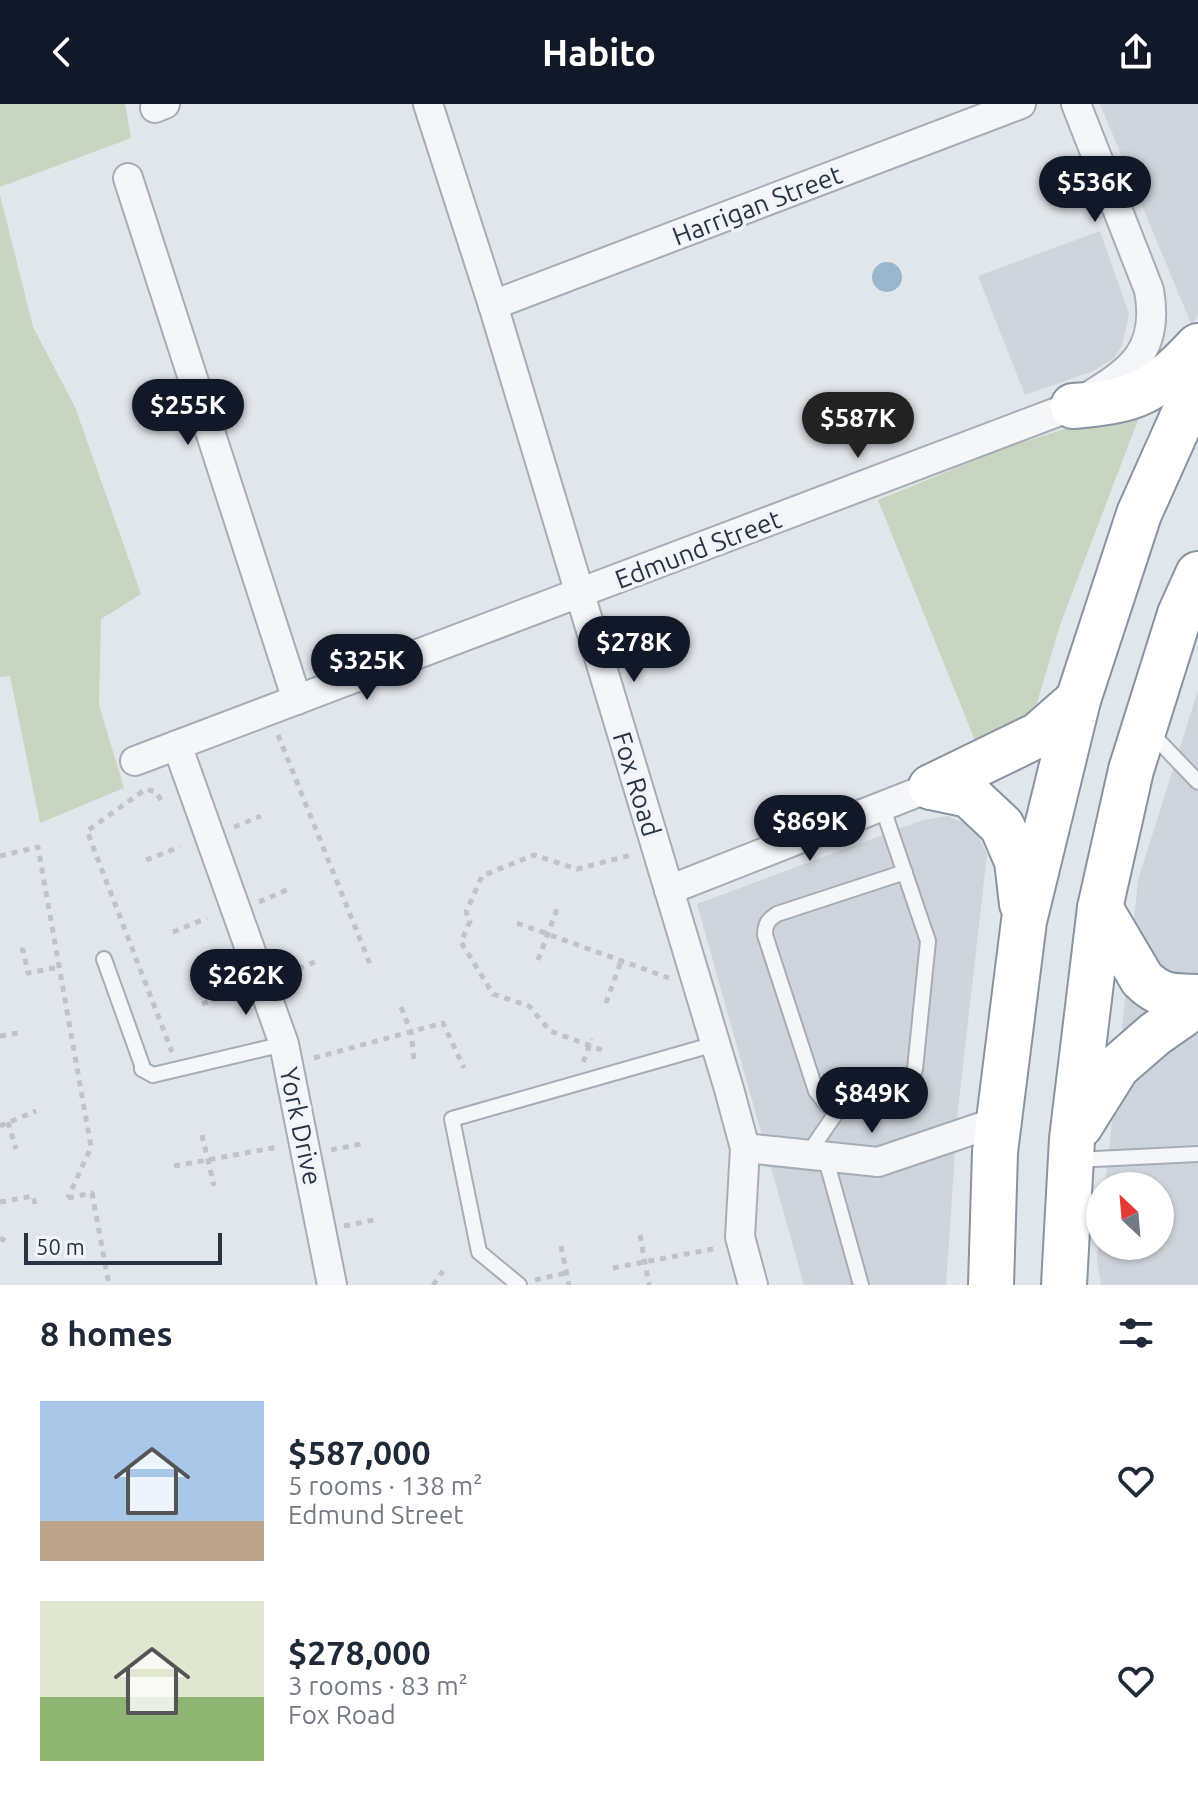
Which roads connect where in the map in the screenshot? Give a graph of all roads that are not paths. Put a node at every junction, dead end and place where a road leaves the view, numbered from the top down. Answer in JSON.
{"nodes":[{"id":1,"x":428,"y":104,"type":"edge"},
{"id":2,"x":1021,"y":104,"type":"edge"},
{"id":3,"x":1076,"y":104,"type":"edge"},
{"id":4,"x":128,"y":178,"type":"dead end"},
{"id":5,"x":493,"y":305,"type":"junction"},
{"id":6,"x":1198,"y":346,"type":"edge"},
{"id":7,"x":1198,"y":382,"type":"edge"},
{"id":8,"x":1073,"y":406,"type":"junction"},
{"id":9,"x":1198,"y":574,"type":"edge"},
{"id":10,"x":580,"y":594,"type":"junction"},
{"id":11,"x":297,"y":700,"type":"junction"},
{"id":12,"x":1078,"y":700,"type":"junction"},
{"id":13,"x":1145,"y":726,"type":"junction"},
{"id":14,"x":177,"y":745,"type":"junction"},
{"id":15,"x":135,"y":761,"type":"dead end"},
{"id":16,"x":1198,"y":782,"type":"edge"},
{"id":17,"x":931,"y":787,"type":"junction"},
{"id":18,"x":882,"y":806,"type":"junction"},
{"id":19,"x":905,"y":872,"type":"junction"},
{"id":20,"x":669,"y":890,"type":"junction"},
{"id":21,"x":1100,"y":908,"type":"junction"},
{"id":22,"x":1024,"y":921,"type":"junction"},
{"id":23,"x":104,"y":959,"type":"dead end"},
{"id":24,"x":1198,"y":997,"type":"edge"},
{"id":25,"x":1198,"y":1004,"type":"edge"},
{"id":26,"x":284,"y":1044,"type":"junction"},
{"id":27,"x":715,"y":1044,"type":"junction"},
{"id":28,"x":838,"y":1110,"type":"junction"},
{"id":29,"x":999,"y":1121,"type":"junction"},
{"id":30,"x":745,"y":1148,"type":"junction"},
{"id":31,"x":1072,"y":1149,"type":"junction"},
{"id":32,"x":1198,"y":1154,"type":"edge"},
{"id":33,"x":816,"y":1155,"type":"junction"},
{"id":34,"x":519,"y":1284,"type":"edge"},
{"id":35,"x":332,"y":1285,"type":"edge"},
{"id":36,"x":753,"y":1285,"type":"edge"},
{"id":37,"x":861,"y":1285,"type":"edge"},
{"id":38,"x":991,"y":1285,"type":"edge"},
{"id":39,"x":1064,"y":1285,"type":"edge"}],
"edges":[{"from":1,"to":5,"type":"street","name":"Fox Road"},
{"from":2,"to":5,"type":"street","name":"Harrigan Street"},
{"from":3,"to":8,"type":"street","name":"Edmund Street"},
{"from":4,"to":11,"type":"street"},
{"from":5,"to":10,"type":"street","name":"Fox Road"},
{"from":6,"to":8,"type":"highway"},
{"from":7,"to":12,"type":"highway"},
{"from":8,"to":10,"type":"street","name":"Edmund Street"},
{"from":9,"to":13,"type":"highway"},
{"from":10,"to":11,"type":"street","name":"Edmund Street"},
{"from":10,"to":20,"type":"street","name":"Fox Road"},
{"from":11,"to":14,"type":"street","name":"Edmund Street"},
{"from":12,"to":17,"type":"highway"},
{"from":12,"to":22,"type":"highway"},
{"from":13,"to":16,"type":"lane"},
{"from":13,"to":21,"type":"highway"},
{"from":14,"to":15,"type":"street","name":"Edmund Street"},
{"from":14,"to":26,"type":"street","name":"York Drive"},
{"from":17,"to":18,"type":"street"},
{"from":17,"to":22,"type":"highway"},
{"from":18,"to":19,"type":"lane"},
{"from":18,"to":20,"type":"street"},
{"from":19,"to":28,"type":"lane"},
{"from":19,"to":28,"type":"lane"},
{"from":20,"to":27,"type":"street","name":"Fox Road"},
{"from":21,"to":24,"type":"highway"},
{"from":21,"to":31,"type":"highway"},
{"from":22,"to":29,"type":"highway"},
{"from":23,"to":26,"type":"lane"},
{"from":25,"to":31,"type":"highway"},
{"from":26,"to":35,"type":"street","name":"York Drive"},
{"from":27,"to":30,"type":"street","name":"Fox Road"},
{"from":27,"to":34,"type":"lane"},
{"from":28,"to":33,"type":"lane"},
{"from":29,"to":33,"type":"street"},
{"from":29,"to":38,"type":"highway"},
{"from":30,"to":33,"type":"street"},
{"from":30,"to":36,"type":"street","name":"Fox Road"},
{"from":31,"to":32,"type":"lane"},
{"from":31,"to":39,"type":"highway"},
{"from":33,"to":37,"type":"lane"}]}
